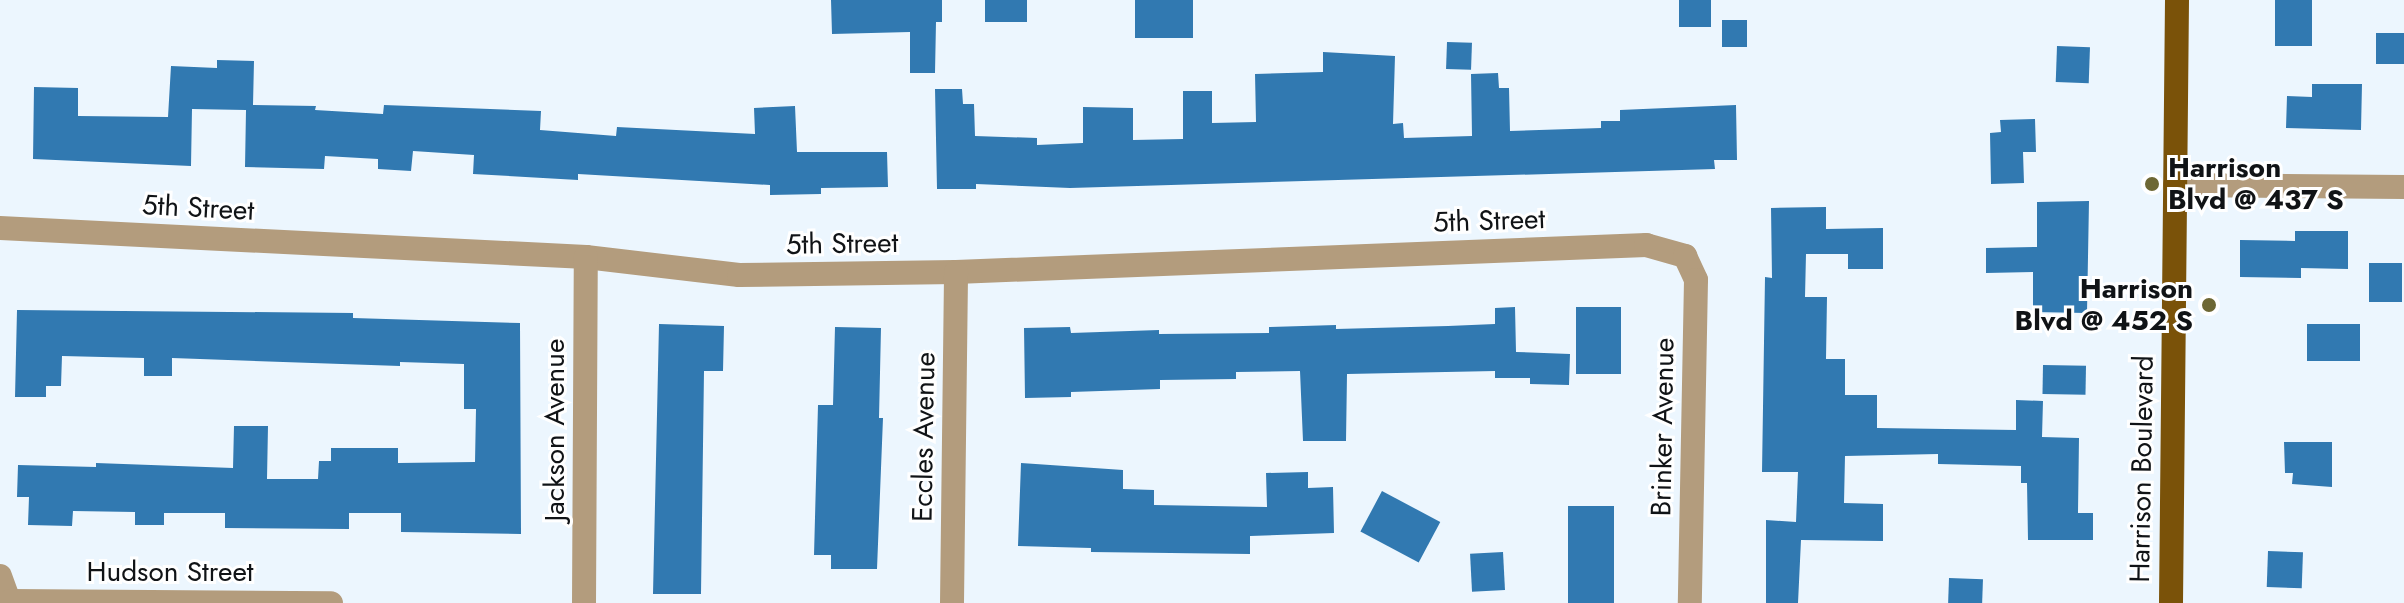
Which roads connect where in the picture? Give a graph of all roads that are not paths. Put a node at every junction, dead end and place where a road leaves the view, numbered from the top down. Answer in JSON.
{"nodes":[{"id":1,"x":2177,"y":0,"type":"edge"},
{"id":2,"x":2175,"y":185,"type":"junction"},
{"id":3,"x":2404,"y":187,"type":"edge"},
{"id":4,"x":0,"y":228,"type":"edge"},
{"id":5,"x":1685,"y":256,"type":"joint"},
{"id":6,"x":586,"y":257,"type":"junction"},
{"id":7,"x":956,"y":272,"type":"junction"},
{"id":8,"x":0,"y":576,"type":"edge"},
{"id":9,"x":10,"y":602,"type":"edge"},
{"id":10,"x":331,"y":603,"type":"edge"},
{"id":11,"x":584,"y":603,"type":"edge"},
{"id":12,"x":952,"y":603,"type":"edge"},
{"id":13,"x":1690,"y":603,"type":"edge"},
{"id":14,"x":2171,"y":603,"type":"edge"}],
"edges":[{"from":1,"to":2,"type":"main road","name":"Harrison Boulevard"},
{"from":2,"to":3,"type":"street"},
{"from":2,"to":14,"type":"main road","name":"Harrison Boulevard"},
{"from":4,"to":6,"type":"street","name":"5th Street"},
{"from":5,"to":7,"type":"street","name":"5th Street"},
{"from":5,"to":13,"type":"street","name":"Brinker Avenue"},
{"from":6,"to":7,"type":"street","name":"5th Street"},
{"from":6,"to":11,"type":"street","name":"Jackson Avenue"},
{"from":7,"to":12,"type":"street","name":"Eccles Avenue"},
{"from":8,"to":9,"type":"street"},
{"from":9,"to":10,"type":"street","name":"Hudson Street"}]}
